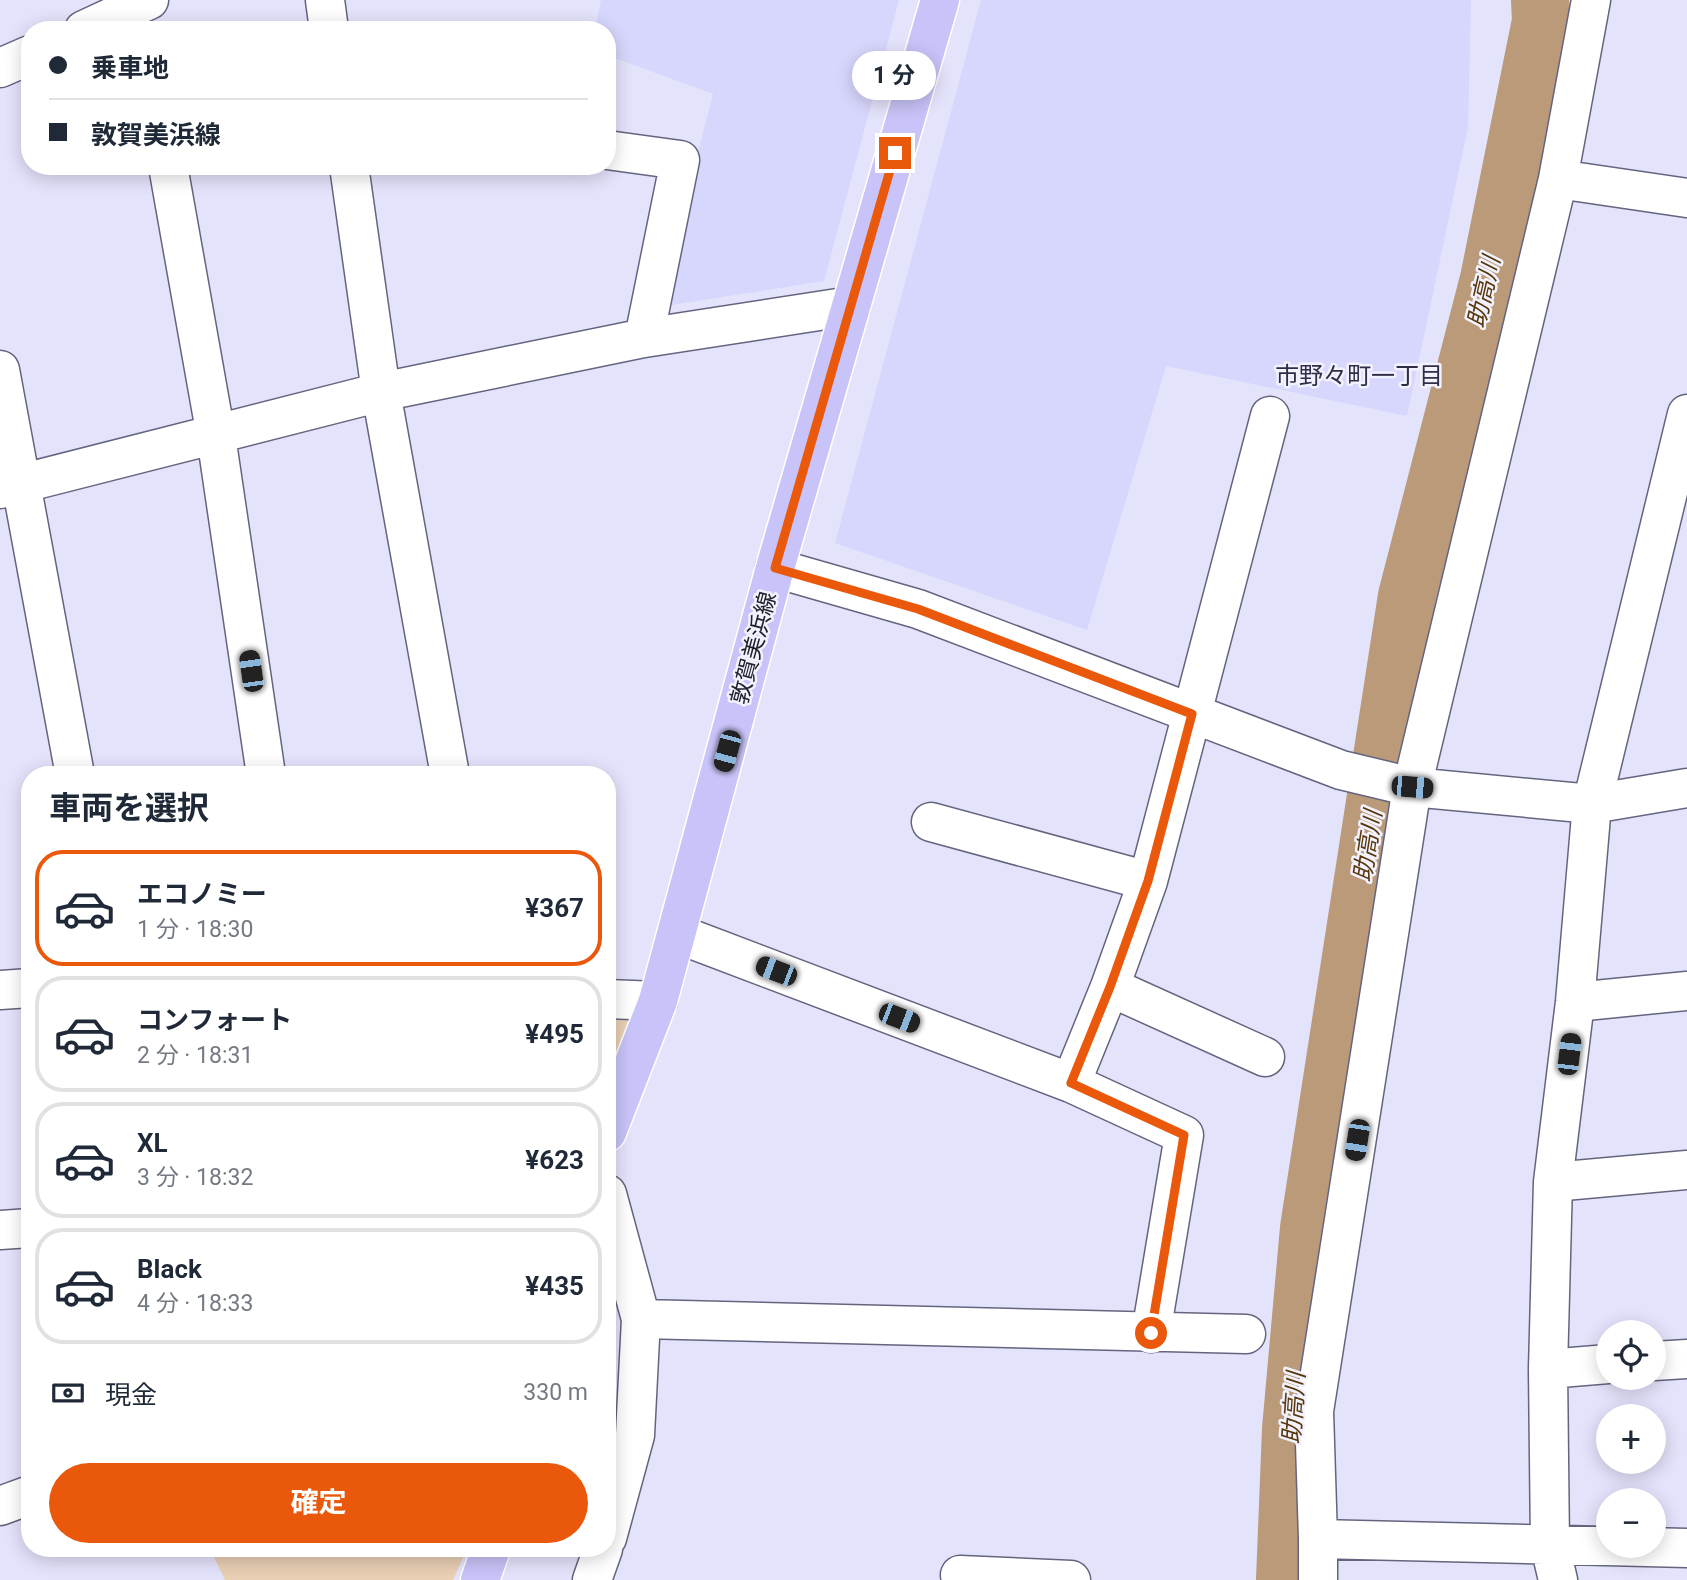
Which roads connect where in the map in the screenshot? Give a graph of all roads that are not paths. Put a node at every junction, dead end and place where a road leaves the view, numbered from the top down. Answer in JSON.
{"nodes":[{"id":1,"x":325,"y":0,"type":"edge"},
{"id":2,"x":940,"y":0,"type":"edge"},
{"id":3,"x":1591,"y":0,"type":"edge"},
{"id":4,"x":142,"y":9,"type":"edge"},
{"id":5,"x":109,"y":21,"type":"edge"},
{"id":6,"x":328,"y":21,"type":"edge"},
{"id":7,"x":21,"y":58,"type":"edge"},
{"id":8,"x":0,"y":68,"type":"edge"},
{"id":9,"x":616,"y":151,"type":"edge"},
{"id":10,"x":170,"y":175,"type":"edge"},
{"id":11,"x":350,"y":175,"type":"edge"},
{"id":12,"x":1558,"y":179,"type":"junction"},
{"id":13,"x":1687,"y":198,"type":"edge"},
{"id":14,"x":850,"y":306,"type":"junction"},
{"id":15,"x":644,"y":338,"type":"junction"},
{"id":16,"x":0,"y":370,"type":"edge"},
{"id":17,"x":382,"y":392,"type":"junction"},
{"id":18,"x":1687,"y":414,"type":"edge"},
{"id":19,"x":1270,"y":416,"type":"dead end"},
{"id":20,"x":216,"y":436,"type":"junction"},
{"id":21,"x":10,"y":487,"type":"edge"},
{"id":22,"x":1678,"y":496,"type":"edge"},
{"id":23,"x":775,"y":568,"type":"junction"},
{"id":24,"x":1192,"y":714,"type":"junction"},
{"id":25,"x":73,"y":766,"type":"edge"},
{"id":26,"x":265,"y":766,"type":"edge"},
{"id":27,"x":448,"y":766,"type":"edge"},
{"id":28,"x":1412,"y":787,"type":"junction"},
{"id":29,"x":1687,"y":788,"type":"edge"},
{"id":30,"x":1592,"y":804,"type":"junction"},
{"id":31,"x":931,"y":822,"type":"dead end"},
{"id":32,"x":1148,"y":881,"type":"junction"},
{"id":33,"x":678,"y":934,"type":"junction"},
{"id":34,"x":1110,"y":987,"type":"junction"},
{"id":35,"x":21,"y":989,"type":"edge"},
{"id":36,"x":0,"y":990,"type":"edge"},
{"id":37,"x":1687,"y":991,"type":"edge"},
{"id":38,"x":616,"y":999,"type":"edge"},
{"id":39,"x":659,"y":1001,"type":"junction"},
{"id":40,"x":1575,"y":1002,"type":"junction"},
{"id":41,"x":1265,"y":1057,"type":"dead end"},
{"id":42,"x":1071,"y":1083,"type":"junction"},
{"id":43,"x":616,"y":1109,"type":"edge"},
{"id":44,"x":1687,"y":1170,"type":"edge"},
{"id":45,"x":1553,"y":1182,"type":"junction"},
{"id":46,"x":616,"y":1227,"type":"edge"},
{"id":47,"x":21,"y":1229,"type":"edge"},
{"id":48,"x":0,"y":1230,"type":"edge"},
{"id":49,"x":641,"y":1319,"type":"junction"},
{"id":50,"x":1151,"y":1333,"type":"junction"},
{"id":51,"x":1246,"y":1334,"type":"dead end"},
{"id":52,"x":1687,"y":1359,"type":"edge"},
{"id":53,"x":1666,"y":1360,"type":"edge"},
{"id":54,"x":1596,"y":1365,"type":"edge"},
{"id":55,"x":1548,"y":1369,"type":"junction"},
{"id":56,"x":21,"y":1498,"type":"edge"},
{"id":57,"x":616,"y":1505,"type":"edge"},
{"id":58,"x":0,"y":1506,"type":"edge"},
{"id":59,"x":1318,"y":1539,"type":"junction"},
{"id":60,"x":1687,"y":1548,"type":"edge"},
{"id":61,"x":488,"y":1557,"type":"edge"},
{"id":62,"x":600,"y":1557,"type":"edge"},
{"id":63,"x":1554,"y":1563,"type":"edge"},
{"id":64,"x":480,"y":1580,"type":"edge"},
{"id":65,"x":592,"y":1580,"type":"edge"},
{"id":66,"x":961,"y":1580,"type":"edge"},
{"id":67,"x":1071,"y":1580,"type":"edge"},
{"id":68,"x":1318,"y":1580,"type":"edge"}],
"edges":[{"from":1,"to":6,"type":"street"},
{"from":2,"to":14,"type":"main road","name":"敦賀美浜線"},
{"from":3,"to":12,"type":"street"},
{"from":4,"to":5,"type":"street"},
{"from":7,"to":8,"type":"street"},
{"from":9,"to":15,"type":"street"},
{"from":10,"to":20,"type":"street"},
{"from":11,"to":17,"type":"street"},
{"from":12,"to":13,"type":"street"},
{"from":12,"to":28,"type":"street"},
{"from":14,"to":15,"type":"street"},
{"from":14,"to":23,"type":"main road","name":"敦賀美浜線"},
{"from":15,"to":17,"type":"street"},
{"from":16,"to":21,"type":"street"},
{"from":17,"to":20,"type":"street"},
{"from":17,"to":27,"type":"street"},
{"from":18,"to":22,"type":"street"},
{"from":19,"to":24,"type":"street"},
{"from":20,"to":21,"type":"street"},
{"from":20,"to":26,"type":"street"},
{"from":21,"to":25,"type":"street"},
{"from":22,"to":30,"type":"street"},
{"from":23,"to":24,"type":"street"},
{"from":23,"to":33,"type":"main road","name":"敦賀美浜線"},
{"from":24,"to":28,"type":"street"},
{"from":24,"to":32,"type":"street"},
{"from":28,"to":30,"type":"street"},
{"from":28,"to":59,"type":"street"},
{"from":29,"to":30,"type":"street"},
{"from":30,"to":40,"type":"street"},
{"from":31,"to":32,"type":"street"},
{"from":32,"to":34,"type":"street"},
{"from":33,"to":39,"type":"main road","name":"敦賀美浜線"},
{"from":33,"to":42,"type":"street"},
{"from":34,"to":41,"type":"street"},
{"from":34,"to":42,"type":"street"},
{"from":35,"to":36,"type":"street"},
{"from":37,"to":40,"type":"street"},
{"from":38,"to":39,"type":"street"},
{"from":39,"to":43,"type":"main road","name":"敦賀美浜線"},
{"from":40,"to":45,"type":"street"},
{"from":42,"to":50,"type":"street"},
{"from":44,"to":45,"type":"street"},
{"from":45,"to":55,"type":"street"},
{"from":46,"to":49,"type":"street"},
{"from":47,"to":48,"type":"street"},
{"from":49,"to":50,"type":"street"},
{"from":49,"to":57,"type":"street"},
{"from":50,"to":51,"type":"street"},
{"from":52,"to":53,"type":"street"},
{"from":54,"to":55,"type":"street"},
{"from":55,"to":63,"type":"street"},
{"from":56,"to":58,"type":"street"},
{"from":59,"to":63,"type":"street"},
{"from":59,"to":68,"type":"street"},
{"from":60,"to":63,"type":"street"},
{"from":61,"to":64,"type":"main road"},
{"from":62,"to":65,"type":"street"},
{"from":66,"to":67,"type":"street"}]}
